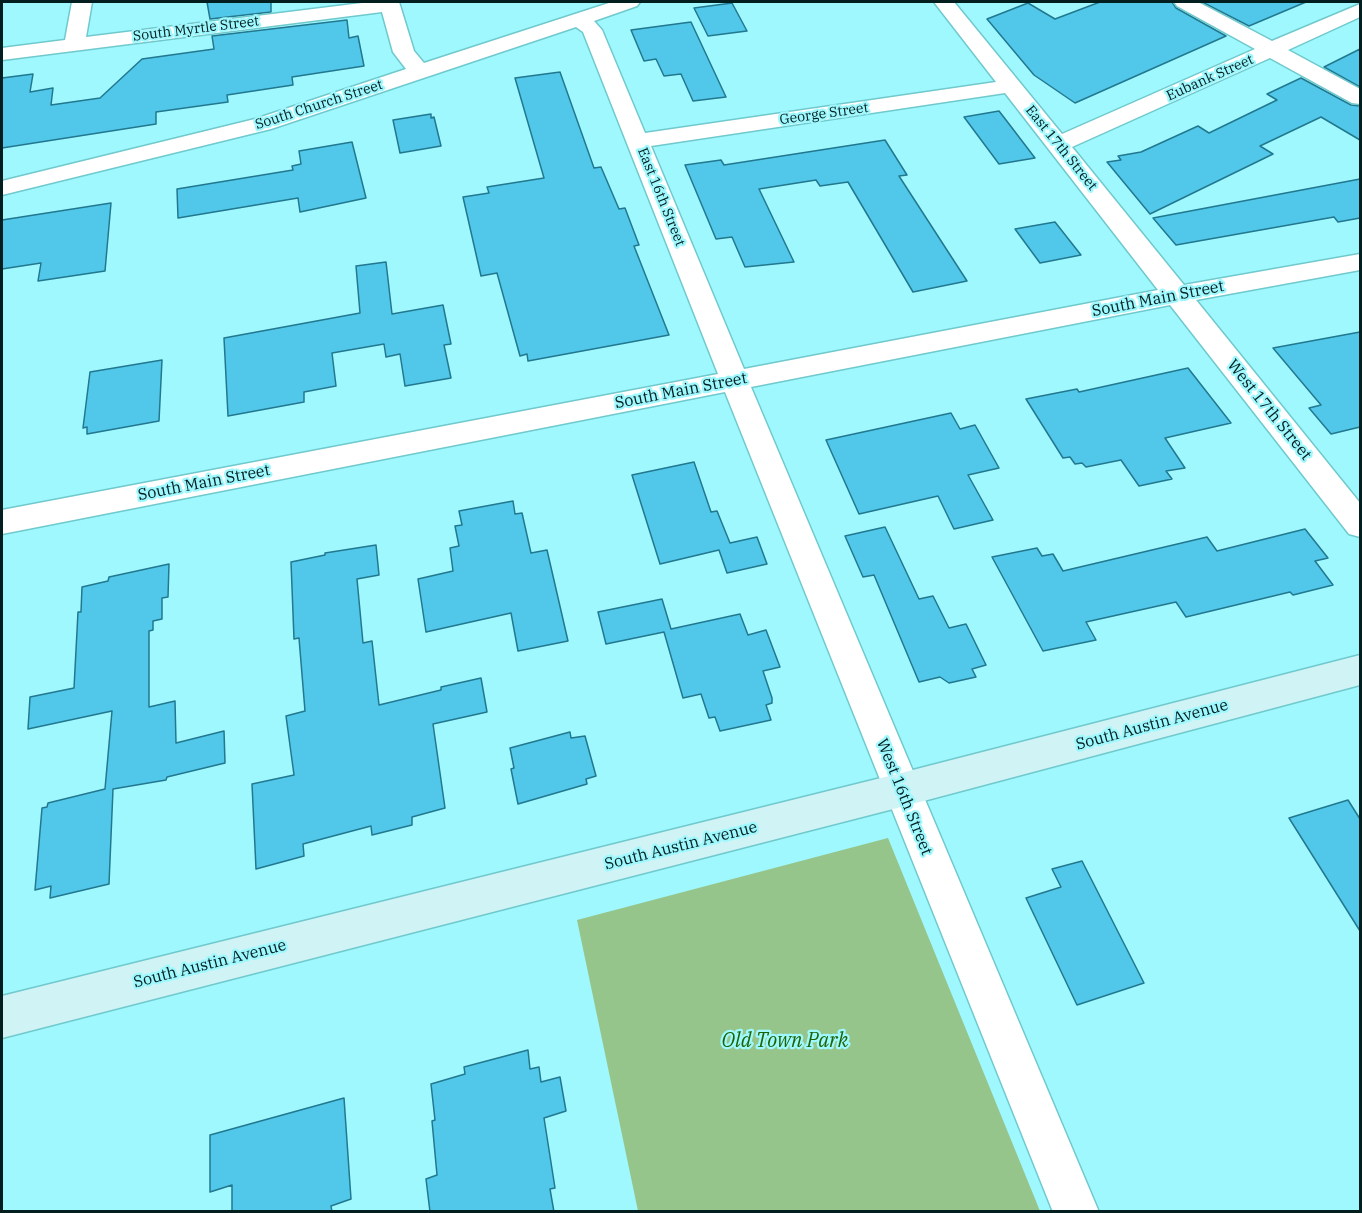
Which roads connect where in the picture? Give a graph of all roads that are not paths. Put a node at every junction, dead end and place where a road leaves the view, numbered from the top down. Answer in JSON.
{"nodes":[{"id":1,"x":82,"y":2,"type":"edge"},
{"id":2,"x":630,"y":2,"type":"edge"},
{"id":3,"x":944,"y":2,"type":"edge"},
{"id":4,"x":1184,"y":2,"type":"edge"},
{"id":5,"x":390,"y":3,"type":"edge"},
{"id":6,"x":1360,"y":10,"type":"edge"},
{"id":7,"x":580,"y":19,"type":"junction"},
{"id":8,"x":74,"y":45,"type":"junction"},
{"id":9,"x":1271,"y":50,"type":"junction"},
{"id":10,"x":2,"y":54,"type":"edge"},
{"id":11,"x":419,"y":71,"type":"junction"},
{"id":12,"x":1011,"y":86,"type":"junction"},
{"id":13,"x":1360,"y":99,"type":"edge"},
{"id":14,"x":638,"y":141,"type":"junction"},
{"id":15,"x":1059,"y":144,"type":"junction"},
{"id":16,"x":2,"y":188,"type":"edge"},
{"id":17,"x":1360,"y":262,"type":"edge"},
{"id":18,"x":1177,"y":295,"type":"junction"},
{"id":19,"x":735,"y":381,"type":"junction"},
{"id":20,"x":2,"y":522,"type":"edge"},
{"id":21,"x":1360,"y":525,"type":"edge"},
{"id":22,"x":1360,"y":670,"type":"edge"},
{"id":23,"x":901,"y":790,"type":"junction"},
{"id":24,"x":2,"y":1017,"type":"edge"},
{"id":25,"x":1076,"y":1212,"type":"edge"}],
"edges":[{"from":1,"to":8,"type":"street"},
{"from":2,"to":7,"type":"street","name":"South Church Street"},
{"from":3,"to":12,"type":"street","name":"East 17th Street"},
{"from":4,"to":9,"type":"street"},
{"from":5,"to":8,"type":"street","name":"South Myrtle Street"},
{"from":5,"to":11,"type":"street"},
{"from":6,"to":9,"type":"street","name":"Eubank Street"},
{"from":7,"to":11,"type":"street","name":"South Church Street"},
{"from":7,"to":14,"type":"street","name":"East 16th Street"},
{"from":8,"to":10,"type":"street","name":"South Myrtle Street"},
{"from":9,"to":13,"type":"street"},
{"from":9,"to":15,"type":"street","name":"Eubank Street"},
{"from":11,"to":16,"type":"street","name":"South Church Street"},
{"from":12,"to":14,"type":"street","name":"George Street"},
{"from":12,"to":15,"type":"street","name":"East 17th Street"},
{"from":14,"to":19,"type":"street","name":"East 16th Street"},
{"from":15,"to":18,"type":"street","name":"East 17th Street"},
{"from":17,"to":18,"type":"street","name":"South Main Street"},
{"from":18,"to":19,"type":"street","name":"South Main Street"},
{"from":18,"to":21,"type":"street","name":"West 17th Street"},
{"from":19,"to":20,"type":"street","name":"South Main Street"},
{"from":19,"to":23,"type":"street","name":"West 16th Street"},
{"from":22,"to":23,"type":"main road","name":"South Austin Avenue"},
{"from":23,"to":24,"type":"main road","name":"South Austin Avenue"},
{"from":23,"to":25,"type":"street","name":"West 16th Street"}]}
